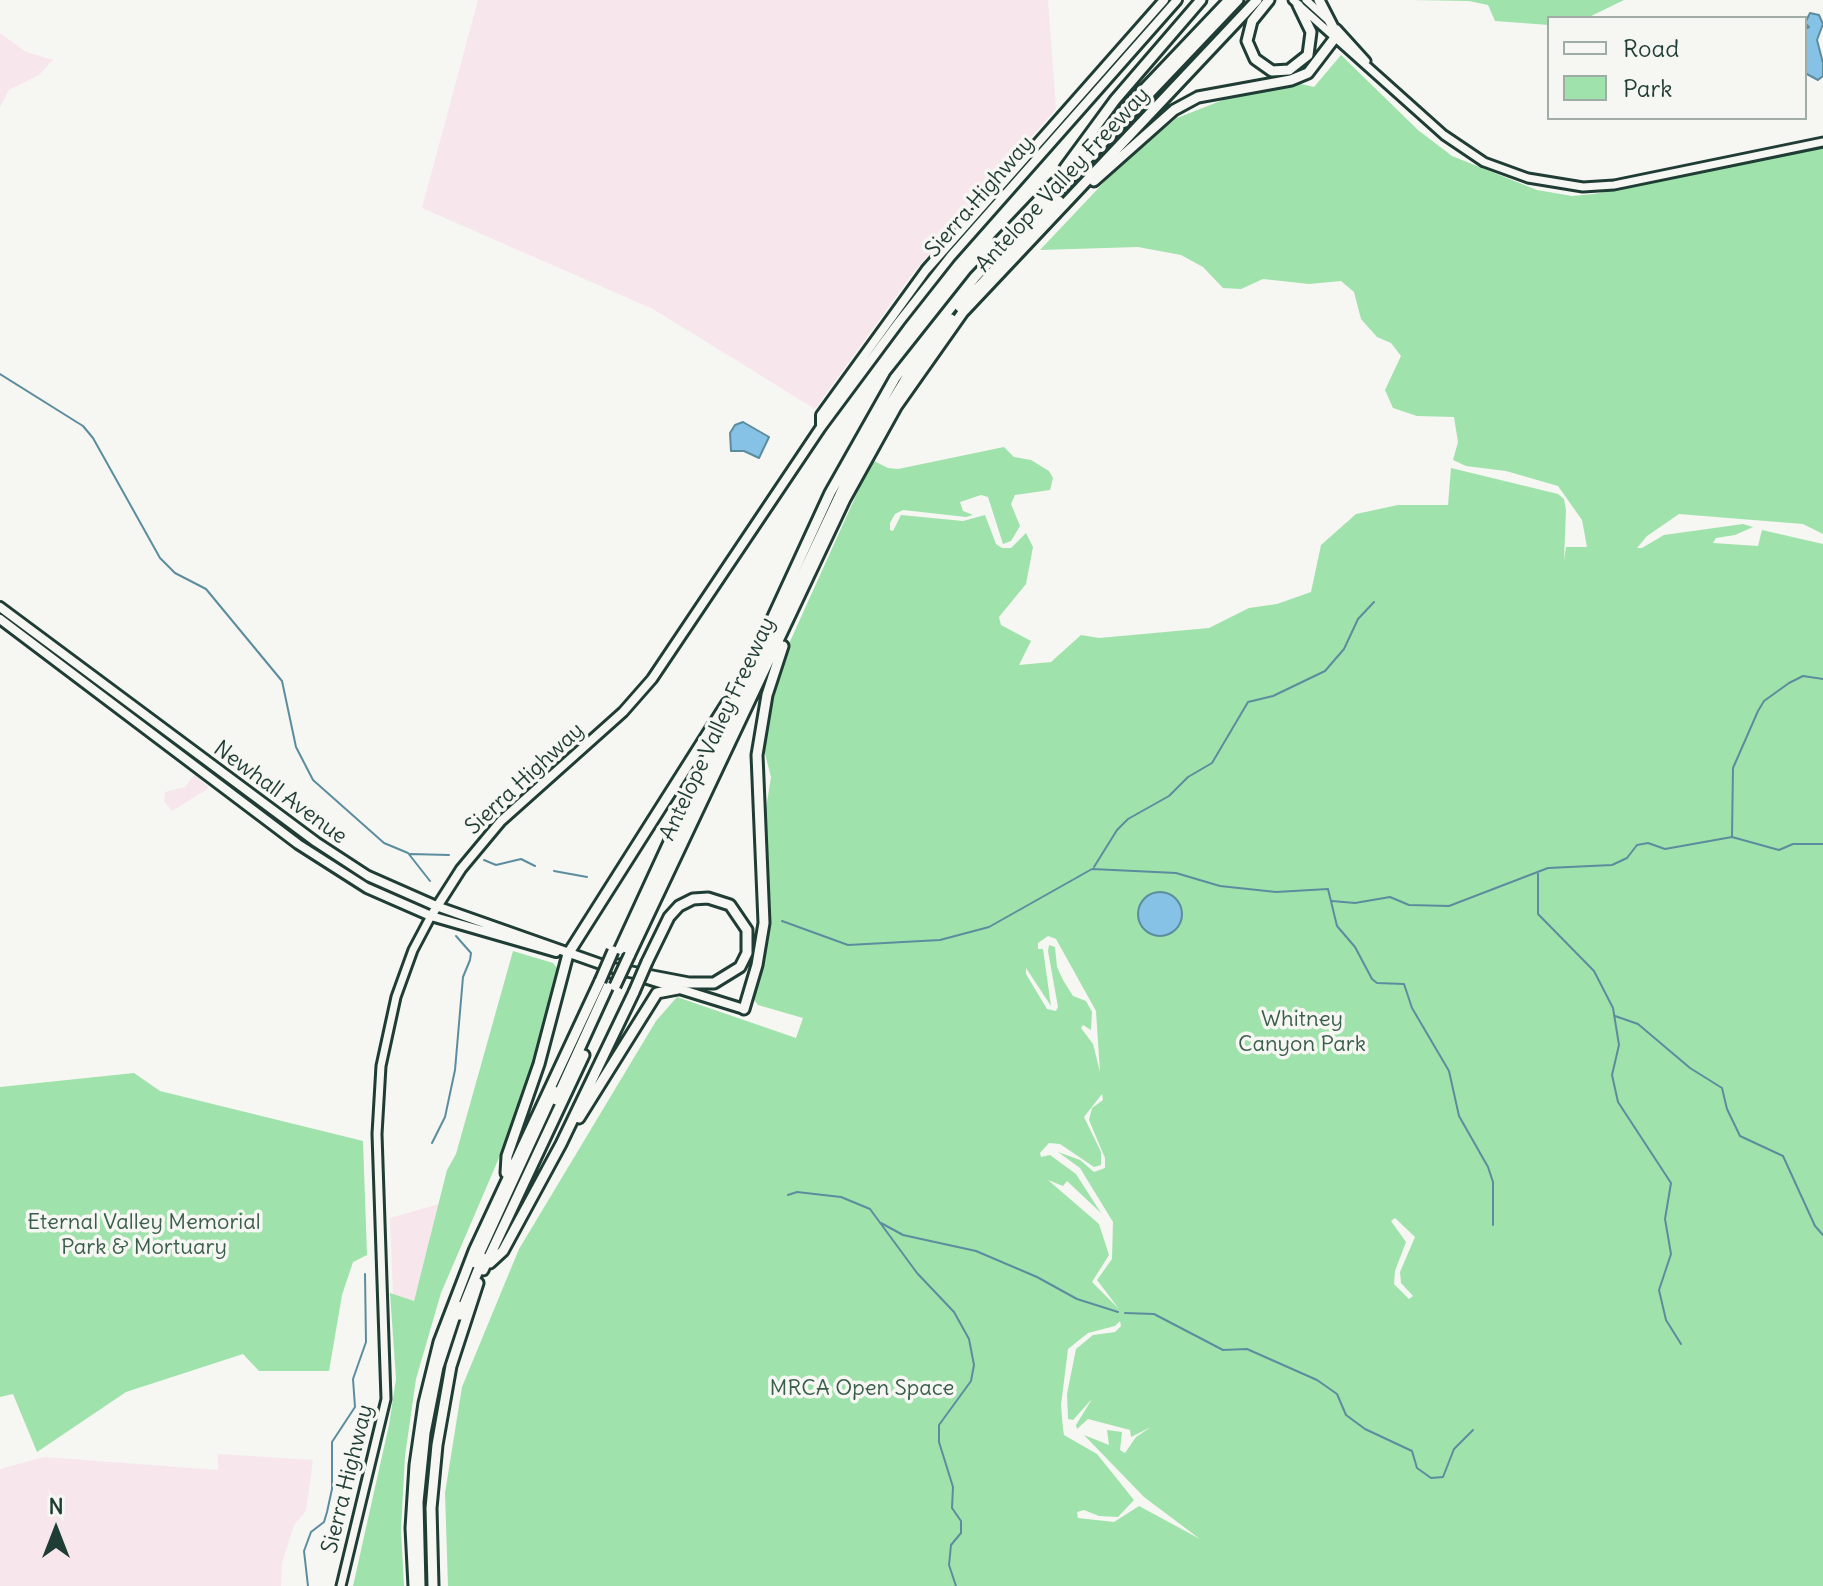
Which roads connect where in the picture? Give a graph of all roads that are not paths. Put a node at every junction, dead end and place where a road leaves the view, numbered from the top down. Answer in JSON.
{"nodes":[{"id":1,"x":1164,"y":0,"type":"edge"},
{"id":2,"x":1177,"y":0,"type":"edge"},
{"id":3,"x":1201,"y":0,"type":"edge"},
{"id":4,"x":1229,"y":0,"type":"edge"},
{"id":5,"x":1238,"y":0,"type":"edge"},
{"id":6,"x":1250,"y":0,"type":"edge"},
{"id":7,"x":1257,"y":0,"type":"edge"},
{"id":8,"x":1269,"y":0,"type":"edge"},
{"id":9,"x":1319,"y":0,"type":"edge"},
{"id":10,"x":1299,"y":2,"type":"edge"},
{"id":11,"x":1336,"y":29,"type":"junction"},
{"id":12,"x":1336,"y":40,"type":"junction"},
{"id":13,"x":1378,"y":74,"type":"junction"},
{"id":14,"x":1823,"y":142,"type":"edge"},
{"id":15,"x":1061,"y":176,"type":"junction"},
{"id":16,"x":1075,"y":194,"type":"junction"},
{"id":17,"x":878,"y":401,"type":"junction"},
{"id":18,"x":882,"y":421,"type":"junction"},
{"id":19,"x":821,"y":427,"type":"junction"},
{"id":20,"x":854,"y":458,"type":"junction"},
{"id":21,"x":0,"y":607,"type":"edge"},
{"id":22,"x":0,"y":619,"type":"edge"},
{"id":23,"x":786,"y":627,"type":"junction"},
{"id":24,"x":728,"y":702,"type":"junction"},
{"id":25,"x":138,"y":723,"type":"junction"},
{"id":26,"x":172,"y":737,"type":"junction"},
{"id":27,"x":197,"y":760,"type":"junction"},
{"id":28,"x":436,"y":906,"type":"junction"},
{"id":29,"x":431,"y":916,"type":"junction"},
{"id":30,"x":568,"y":954,"type":"junction"},
{"id":31,"x":621,"y":954,"type":"junction"},
{"id":32,"x":616,"y":969,"type":"junction"},
{"id":33,"x":607,"y":984,"type":"junction"},
{"id":34,"x":678,"y":989,"type":"junction"},
{"id":35,"x":744,"y":1009,"type":"joint"},
{"id":36,"x":561,"y":1144,"type":"junction"},
{"id":37,"x":506,"y":1180,"type":"junction"},
{"id":38,"x":484,"y":1268,"type":"junction"},
{"id":39,"x":341,"y":1586,"type":"edge"},
{"id":40,"x":414,"y":1586,"type":"edge"},
{"id":41,"x":422,"y":1586,"type":"edge"},
{"id":42,"x":433,"y":1586,"type":"edge"}],
"edges":[{"from":1,"to":19,"type":"main road","name":"Sierra Highway"},
{"from":2,"to":19,"type":"main road","name":"Sierra Highway"},
{"from":3,"to":15,"type":"highway"},
{"from":4,"to":15,"type":"highway","name":"Antelope Valley Freeway"},
{"from":5,"to":17,"type":"highway"},
{"from":6,"to":18,"type":"highway"},
{"from":7,"to":16,"type":"highway","name":"Antelope Valley Freeway"},
{"from":8,"to":10,"type":"highway"},
{"from":9,"to":11,"type":"highway"},
{"from":10,"to":11,"type":"main road"},
{"from":10,"to":12,"type":"main road"},
{"from":11,"to":12,"type":"highway"},
{"from":11,"to":13,"type":"main road"},
{"from":12,"to":13,"type":"main road"},
{"from":12,"to":16,"type":"highway"},
{"from":13,"to":14,"type":"main road"},
{"from":15,"to":17,"type":"highway","name":"Antelope Valley Freeway"},
{"from":16,"to":18,"type":"highway","name":"Antelope Valley Freeway"},
{"from":17,"to":20,"type":"highway","name":"Antelope Valley Freeway"},
{"from":18,"to":20,"type":"highway","name":"Antelope Valley Freeway"},
{"from":19,"to":28,"type":"main road","name":"Sierra Highway"},
{"from":20,"to":23,"type":"highway","name":"Antelope Valley Freeway"},
{"from":20,"to":24,"type":"highway","name":"Antelope Valley Freeway"},
{"from":20,"to":31,"type":"highway"},
{"from":21,"to":26,"type":"main road","name":"Newhall Avenue"},
{"from":22,"to":25,"type":"main road","name":"Newhall Avenue"},
{"from":23,"to":31,"type":"highway","name":"Antelope Valley Freeway"},
{"from":23,"to":35,"type":"highway"},
{"from":24,"to":30,"type":"highway"},
{"from":24,"to":31,"type":"highway","name":"Antelope Valley Freeway"},
{"from":25,"to":26,"type":"main road"},
{"from":25,"to":27,"type":"main road","name":"Newhall Avenue"},
{"from":26,"to":27,"type":"main road","name":"Newhall Avenue"},
{"from":27,"to":28,"type":"main road","name":"Newhall Avenue"},
{"from":27,"to":29,"type":"main road","name":"Newhall Avenue"},
{"from":28,"to":29,"type":"main road","name":"Sierra Highway"},
{"from":28,"to":30,"type":"main road","name":"Newhall Avenue"},
{"from":29,"to":30,"type":"main road","name":"Newhall Avenue"},
{"from":29,"to":39,"type":"main road","name":"Sierra Highway"},
{"from":30,"to":32,"type":"main road","name":"Newhall Avenue"},
{"from":30,"to":37,"type":"highway"},
{"from":31,"to":33,"type":"highway","name":"Antelope Valley Freeway","bridge":true},
{"from":31,"to":33,"type":"highway","name":"Antelope Valley Freeway","bridge":true},
{"from":32,"to":34,"type":"main road","name":"Newhall Avenue"},
{"from":32,"to":36,"type":"highway","bridge":true},
{"from":33,"to":37,"type":"highway","name":"Antelope Valley Freeway"},
{"from":33,"to":38,"type":"highway","name":"Antelope Valley Freeway"},
{"from":33,"to":41,"type":"highway"},
{"from":34,"to":35,"type":"main road","name":"Newhall Avenue"},
{"from":34,"to":36,"type":"highway"},
{"from":36,"to":38,"type":"highway"},
{"from":37,"to":40,"type":"highway","name":"Antelope Valley Freeway"},
{"from":38,"to":42,"type":"highway","name":"Antelope Valley Freeway"}]}
